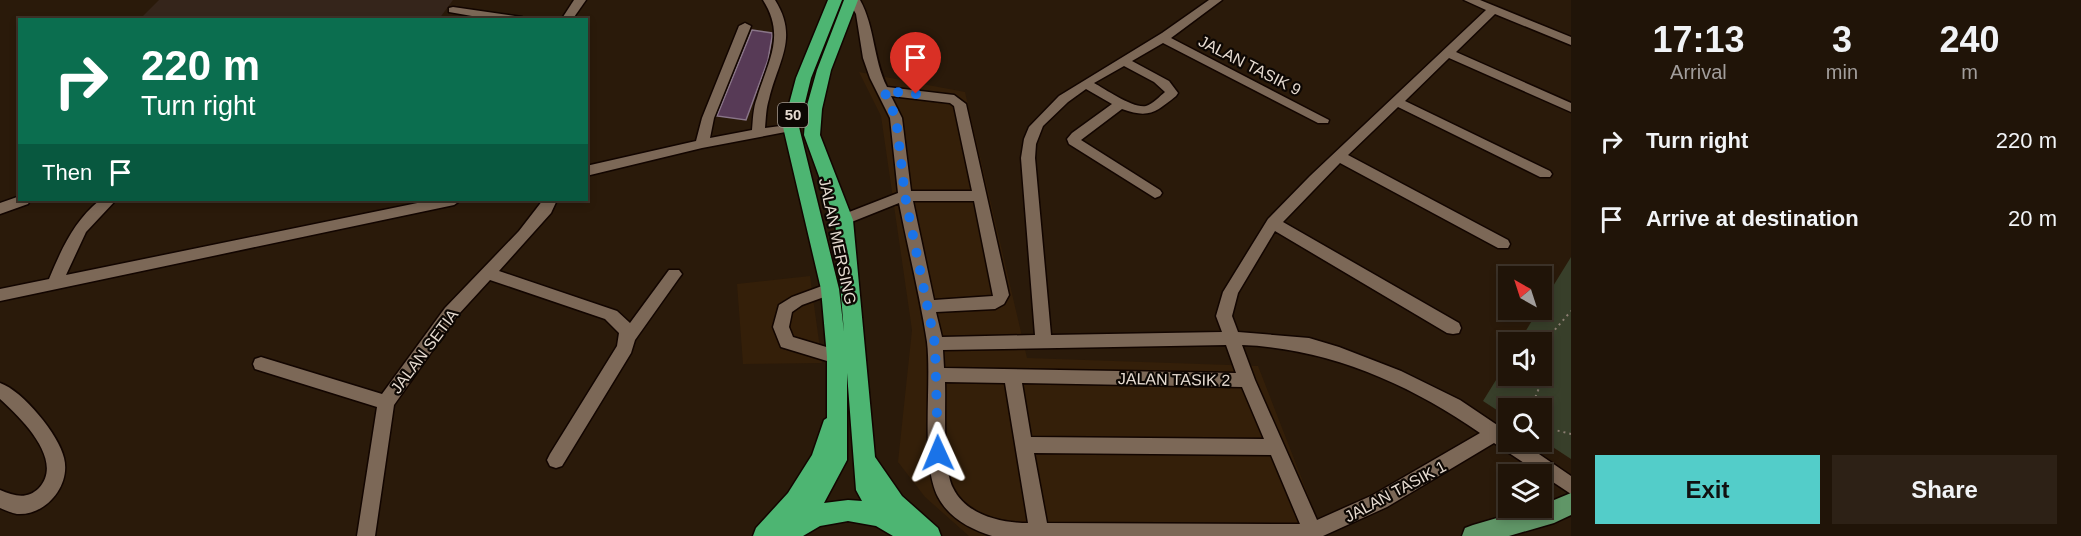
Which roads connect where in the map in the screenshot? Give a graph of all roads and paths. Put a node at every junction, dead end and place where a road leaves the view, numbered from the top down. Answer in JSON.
{"nodes":[{"id":1,"x":580,"y":0,"type":"edge"},
{"id":2,"x":769,"y":0,"type":"edge"},
{"id":3,"x":835,"y":0,"type":"edge"},
{"id":4,"x":853,"y":0,"type":"edge"},
{"id":5,"x":1216,"y":0,"type":"edge"},
{"id":6,"x":1470,"y":0,"type":"edge"},
{"id":7,"x":453,"y":10,"type":"edge"},
{"id":8,"x":1493,"y":10,"type":"junction"},
{"id":9,"x":508,"y":18,"type":"edge"},
{"id":10,"x":567,"y":18,"type":"edge"},
{"id":11,"x":745,"y":26,"type":"dead end"},
{"id":12,"x":1163,"y":38,"type":"junction"},
{"id":13,"x":1571,"y":41,"type":"edge"},
{"id":14,"x":1448,"y":53,"type":"junction"},
{"id":15,"x":1124,"y":61,"type":"junction"},
{"id":16,"x":1087,"y":84,"type":"junction"},
{"id":17,"x":884,"y":91,"type":"junction"},
{"id":18,"x":1397,"y":102,"type":"junction"},
{"id":19,"x":1122,"y":103,"type":"junction"},
{"id":20,"x":1571,"y":108,"type":"edge"},
{"id":21,"x":1323,"y":120,"type":"dead end"},
{"id":22,"x":791,"y":127,"type":"junction"},
{"id":23,"x":758,"y":133,"type":"junction"},
{"id":24,"x":702,"y":144,"type":"junction"},
{"id":25,"x":1340,"y":157,"type":"junction"},
{"id":26,"x":588,"y":171,"type":"edge"},
{"id":27,"x":1545,"y":174,"type":"dead end"},
{"id":28,"x":1155,"y":193,"type":"dead end"},
{"id":29,"x":905,"y":196,"type":"junction"},
{"id":30,"x":979,"y":196,"type":"junction"},
{"id":31,"x":20,"y":201,"type":"edge"},
{"id":32,"x":108,"y":201,"type":"edge"},
{"id":33,"x":443,"y":201,"type":"edge"},
{"id":34,"x":550,"y":201,"type":"edge"},
{"id":35,"x":387,"y":206,"type":"edge"},
{"id":36,"x":0,"y":209,"type":"edge"},
{"id":37,"x":844,"y":220,"type":"junction"},
{"id":38,"x":1273,"y":223,"type":"junction"},
{"id":39,"x":1503,"y":244,"type":"dead end"},
{"id":40,"x":489,"y":274,"type":"junction"},
{"id":41,"x":674,"y":274,"type":"dead end"},
{"id":42,"x":55,"y":284,"type":"junction"},
{"id":43,"x":830,"y":289,"type":"junction"},
{"id":44,"x":0,"y":295,"type":"edge"},
{"id":45,"x":927,"y":306,"type":"junction"},
{"id":46,"x":1571,"y":311,"type":"edge"},
{"id":47,"x":1453,"y":328,"type":"dead end"},
{"id":48,"x":629,"y":336,"type":"junction"},
{"id":49,"x":1233,"y":338,"type":"junction"},
{"id":50,"x":1044,"y":342,"type":"junction"},
{"id":51,"x":935,"y":344,"type":"junction"},
{"id":52,"x":837,"y":357,"type":"junction"},
{"id":53,"x":261,"y":364,"type":"dead end"},
{"id":54,"x":936,"y":375,"type":"junction"},
{"id":55,"x":1012,"y":376,"type":"junction"},
{"id":56,"x":1247,"y":380,"type":"junction"},
{"id":57,"x":0,"y":390,"type":"edge"},
{"id":58,"x":1534,"y":398,"type":"edge"},
{"id":59,"x":386,"y":403,"type":"junction"},
{"id":60,"x":837,"y":406,"type":"junction"},
{"id":61,"x":1552,"y":429,"type":"edge"},
{"id":62,"x":1495,"y":433,"type":"junction"},
{"id":63,"x":1571,"y":434,"type":"edge"},
{"id":64,"x":1024,"y":445,"type":"junction"},
{"id":65,"x":1276,"y":447,"type":"junction"},
{"id":66,"x":556,"y":460,"type":"dead end"},
{"id":67,"x":864,"y":461,"type":"junction"},
{"id":68,"x":1571,"y":486,"type":"edge"},
{"id":69,"x":0,"y":499,"type":"edge"},
{"id":70,"x":1571,"y":503,"type":"edge"},
{"id":71,"x":885,"y":518,"type":"junction"},
{"id":72,"x":792,"y":530,"type":"edge"},
{"id":73,"x":1039,"y":531,"type":"junction"},
{"id":74,"x":1313,"y":532,"type":"junction"},
{"id":75,"x":366,"y":536,"type":"edge"},
{"id":76,"x":764,"y":536,"type":"edge"},
{"id":77,"x":911,"y":536,"type":"edge"},
{"id":78,"x":930,"y":536,"type":"edge"},
{"id":79,"x":1473,"y":536,"type":"edge"}],
"edges":[{"from":1,"to":10,"type":"street"},
{"from":2,"to":23,"type":"street"},
{"from":3,"to":22,"type":"highway","name":"JALAN MERSING","number":"50"},
{"from":4,"to":17,"type":"street","name":"JALAN TASIK 1"},
{"from":4,"to":37,"type":"highway"},
{"from":5,"to":12,"type":"street"},
{"from":6,"to":8,"type":"street"},
{"from":7,"to":9,"type":"street"},
{"from":8,"to":13,"type":"street"},
{"from":8,"to":14,"type":"street"},
{"from":11,"to":24,"type":"street"},
{"from":12,"to":15,"type":"street"},
{"from":12,"to":21,"type":"street","name":"JALAN TASIK 9"},
{"from":14,"to":18,"type":"street"},
{"from":14,"to":20,"type":"street"},
{"from":15,"to":16,"type":"street"},
{"from":15,"to":19,"type":"street"},
{"from":16,"to":19,"type":"street"},
{"from":16,"to":50,"type":"street"},
{"from":17,"to":29,"type":"street","name":"JALAN TASIK 1"},
{"from":17,"to":30,"type":"street"},
{"from":18,"to":25,"type":"street"},
{"from":18,"to":27,"type":"street"},
{"from":19,"to":28,"type":"street"},
{"from":22,"to":23,"type":"street"},
{"from":22,"to":43,"type":"highway","name":"JALAN MERSING","number":"50"},
{"from":23,"to":24,"type":"street"},
{"from":24,"to":26,"type":"street"},
{"from":25,"to":38,"type":"street"},
{"from":25,"to":39,"type":"street"},
{"from":29,"to":30,"type":"street"},
{"from":29,"to":37,"type":"street"},
{"from":29,"to":45,"type":"street","name":"JALAN TASIK 1"},
{"from":30,"to":45,"type":"street"},
{"from":31,"to":36,"type":"street"},
{"from":32,"to":42,"type":"street"},
{"from":33,"to":35,"type":"street"},
{"from":34,"to":40,"type":"street","name":"JALAN SETIA"},
{"from":35,"to":42,"type":"street"},
{"from":37,"to":67,"type":"highway","number":"50"},
{"from":38,"to":47,"type":"street"},
{"from":38,"to":49,"type":"street"},
{"from":40,"to":48,"type":"street"},
{"from":40,"to":59,"type":"street","name":"JALAN SETIA"},
{"from":41,"to":48,"type":"street"},
{"from":42,"to":44,"type":"street"},
{"from":43,"to":52,"type":"highway","name":"JALAN MERSING","number":"50"},
{"from":43,"to":52,"type":"street"},
{"from":45,"to":51,"type":"street","name":"JALAN TASIK 1"},
{"from":46,"to":58,"type":"path"},
{"from":48,"to":66,"type":"street"},
{"from":49,"to":50,"type":"street"},
{"from":49,"to":56,"type":"street"},
{"from":49,"to":62,"type":"street"},
{"from":50,"to":51,"type":"street"},
{"from":51,"to":54,"type":"street","name":"JALAN TASIK 1"},
{"from":52,"to":60,"type":"highway","name":"JALAN MERSING","number":"50"},
{"from":53,"to":59,"type":"street"},
{"from":54,"to":55,"type":"street","name":"JALAN TASIK 2"},
{"from":54,"to":73,"type":"street","name":"JALAN TASIK 1"},
{"from":55,"to":56,"type":"street","name":"JALAN TASIK 2"},
{"from":55,"to":64,"type":"street"},
{"from":56,"to":65,"type":"street","name":"JALAN TASIK 2"},
{"from":57,"to":69,"type":"street"},
{"from":59,"to":75,"type":"street","name":"JALAN SETIA"},
{"from":60,"to":72,"type":"highway","name":"JALAN MERSING","number":"50"},
{"from":60,"to":76,"type":"highway"},
{"from":61,"to":63,"type":"path"},
{"from":62,"to":68,"type":"street"},
{"from":62,"to":74,"type":"street","name":"JALAN TASIK 1"},
{"from":64,"to":65,"type":"street"},
{"from":64,"to":73,"type":"street"},
{"from":65,"to":74,"type":"street","name":"JALAN TASIK 2"},
{"from":67,"to":71,"type":"highway","number":"50"},
{"from":67,"to":78,"type":"highway"},
{"from":70,"to":79,"type":"main road"},
{"from":71,"to":72,"type":"highway","number":"50"},
{"from":71,"to":77,"type":"highway","number":"50"},
{"from":73,"to":74,"type":"street","name":"JALAN TASIK 1"}]}
